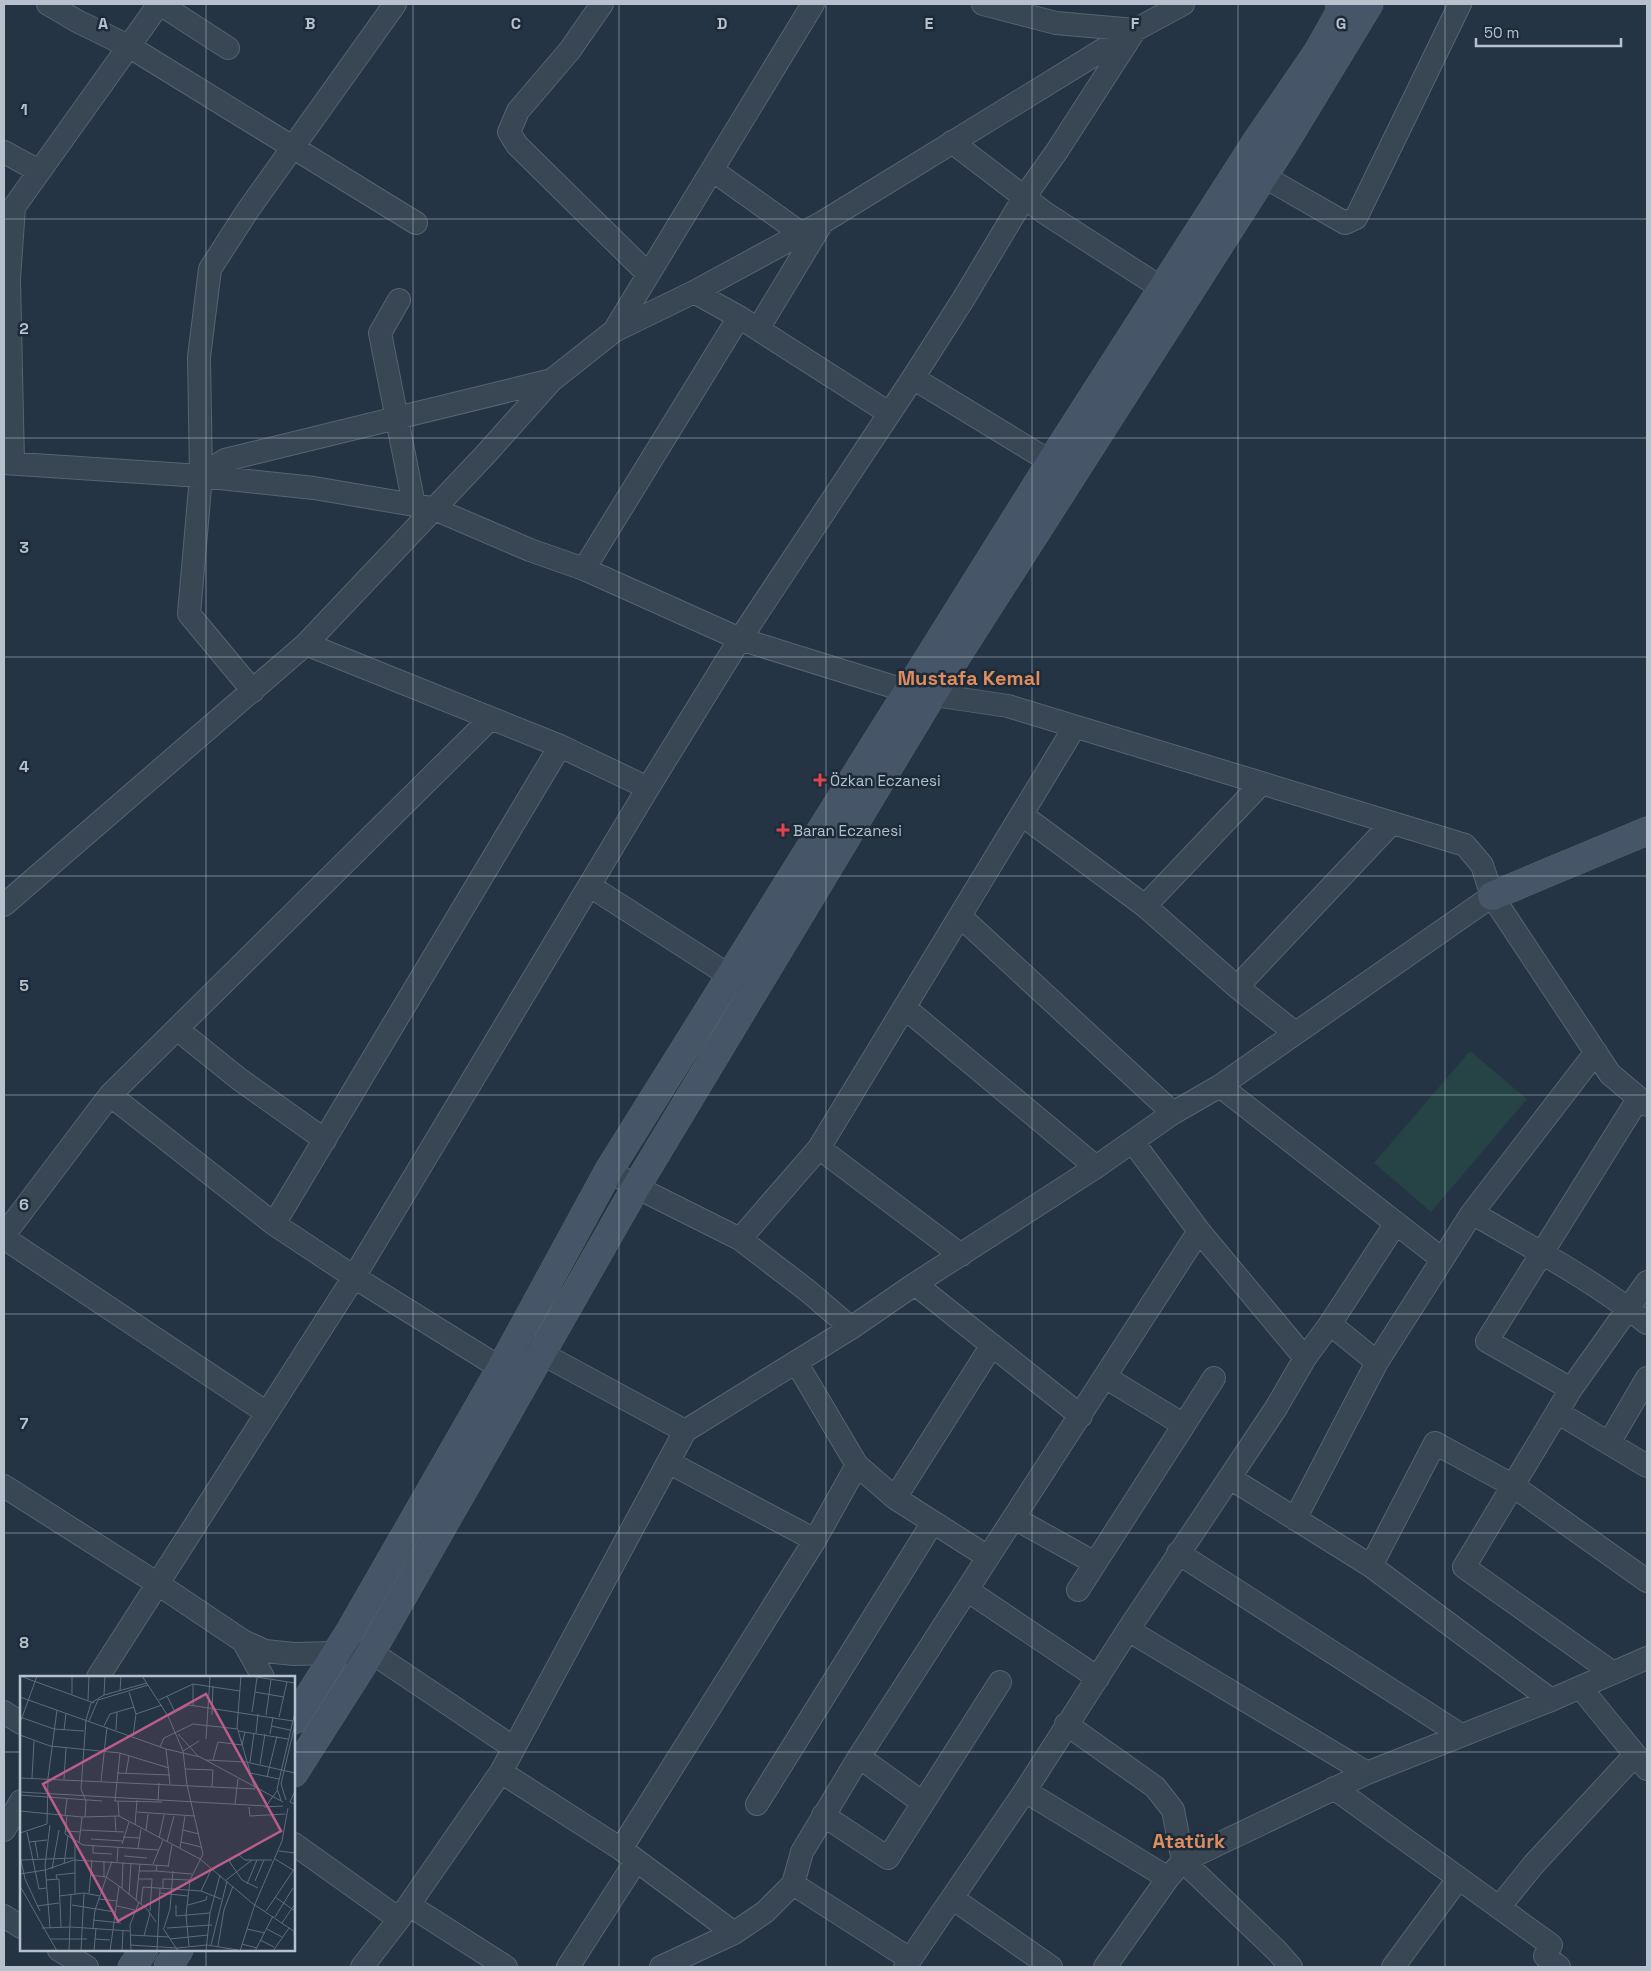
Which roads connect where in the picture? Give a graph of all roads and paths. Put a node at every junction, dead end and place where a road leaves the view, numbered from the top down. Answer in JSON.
{"nodes":[{"id":1,"x":48,"y":4,"type":"edge"},
{"id":2,"x":159,"y":4,"type":"edge"},
{"id":3,"x":395,"y":4,"type":"edge"},
{"id":4,"x":602,"y":4,"type":"edge"},
{"id":5,"x":812,"y":4,"type":"edge"},
{"id":6,"x":983,"y":4,"type":"edge"},
{"id":7,"x":1183,"y":4,"type":"edge"},
{"id":8,"x":1340,"y":4,"type":"edge"},
{"id":9,"x":1369,"y":4,"type":"edge"},
{"id":10,"x":1460,"y":4,"type":"edge"},
{"id":11,"x":1135,"y":30,"type":"junction"},
{"id":12,"x":130,"y":46,"type":"junction"},
{"id":13,"x":228,"y":48,"type":"dead end"},
{"id":14,"x":952,"y":142,"type":"junction"},
{"id":15,"x":294,"y":148,"type":"junction"},
{"id":16,"x":4,"y":152,"type":"edge"},
{"id":17,"x":712,"y":170,"type":"junction"},
{"id":18,"x":39,"y":171,"type":"junction"},
{"id":19,"x":1263,"y":176,"type":"junction"},
{"id":20,"x":1024,"y":196,"type":"junction"},
{"id":21,"x":823,"y":222,"type":"junction"},
{"id":22,"x":416,"y":223,"type":"dead end"},
{"id":23,"x":802,"y":234,"type":"junction"},
{"id":24,"x":648,"y":274,"type":"junction"},
{"id":25,"x":694,"y":292,"type":"junction"},
{"id":26,"x":1172,"y":295,"type":"junction"},
{"id":27,"x":399,"y":300,"type":"dead end"},
{"id":28,"x":748,"y":323,"type":"junction"},
{"id":29,"x":614,"y":331,"type":"junction"},
{"id":30,"x":8,"y":378,"type":"edge"},
{"id":31,"x":913,"y":378,"type":"junction"},
{"id":32,"x":552,"y":380,"type":"junction"},
{"id":33,"x":889,"y":412,"type":"junction"},
{"id":34,"x":397,"y":418,"type":"junction"},
{"id":35,"x":1051,"y":462,"type":"junction"},
{"id":36,"x":8,"y":463,"type":"edge"},
{"id":37,"x":201,"y":476,"type":"junction"},
{"id":38,"x":423,"y":506,"type":"junction"},
{"id":39,"x":584,"y":570,"type":"junction"},
{"id":40,"x":740,"y":639,"type":"junction"},
{"id":41,"x":306,"y":644,"type":"junction"},
{"id":42,"x":253,"y":691,"type":"junction"},
{"id":43,"x":919,"y":693,"type":"junction"},
{"id":44,"x":490,"y":719,"type":"junction"},
{"id":45,"x":1074,"y":728,"type":"junction"},
{"id":46,"x":560,"y":746,"type":"junction"},
{"id":47,"x":1261,"y":784,"type":"junction"},
{"id":48,"x":648,"y":788,"type":"junction"},
{"id":49,"x":1022,"y":815,"type":"junction"},
{"id":50,"x":1391,"y":824,"type":"junction"},
{"id":51,"x":1647,"y":832,"type":"edge"},
{"id":52,"x":590,"y":886,"type":"junction"},
{"id":53,"x":8,"y":893,"type":"edge"},
{"id":54,"x":1492,"y":896,"type":"junction"},
{"id":55,"x":1145,"y":906,"type":"junction"},
{"id":56,"x":960,"y":916,"type":"junction"},
{"id":57,"x":731,"y":976,"type":"junction"},
{"id":58,"x":1237,"y":987,"type":"junction"},
{"id":59,"x":754,"y":991,"type":"junction"},
{"id":60,"x":905,"y":1008,"type":"junction"},
{"id":61,"x":177,"y":1029,"type":"junction"},
{"id":62,"x":1294,"y":1032,"type":"junction"},
{"id":63,"x":1596,"y":1052,"type":"junction"},
{"id":64,"x":1220,"y":1086,"type":"junction"},
{"id":65,"x":110,"y":1096,"type":"junction"},
{"id":66,"x":1643,"y":1102,"type":"edge"},
{"id":67,"x":1173,"y":1114,"type":"junction"},
{"id":68,"x":324,"y":1140,"type":"junction"},
{"id":69,"x":1133,"y":1142,"type":"junction"},
{"id":70,"x":819,"y":1148,"type":"junction"},
{"id":71,"x":1096,"y":1167,"type":"junction"},
{"id":72,"x":609,"y":1170,"type":"junction"},
{"id":73,"x":636,"y":1187,"type":"junction"},
{"id":74,"x":1472,"y":1213,"type":"junction"},
{"id":75,"x":1396,"y":1223,"type":"junction"},
{"id":76,"x":274,"y":1224,"type":"junction"},
{"id":77,"x":1199,"y":1231,"type":"junction"},
{"id":78,"x":4,"y":1236,"type":"edge"},
{"id":79,"x":740,"y":1239,"type":"junction"},
{"id":80,"x":1541,"y":1252,"type":"junction"},
{"id":81,"x":961,"y":1255,"type":"junction"},
{"id":82,"x":1442,"y":1259,"type":"junction"},
{"id":83,"x":354,"y":1277,"type":"junction"},
{"id":84,"x":1647,"y":1282,"type":"edge"},
{"id":85,"x":915,"y":1284,"type":"junction"},
{"id":86,"x":1639,"y":1316,"type":"edge"},
{"id":87,"x":1330,"y":1324,"type":"junction"},
{"id":88,"x":851,"y":1328,"type":"junction"},
{"id":89,"x":517,"y":1340,"type":"junction"},
{"id":90,"x":992,"y":1345,"type":"junction"},
{"id":91,"x":540,"y":1353,"type":"junction"},
{"id":92,"x":1305,"y":1358,"type":"junction"},
{"id":93,"x":796,"y":1362,"type":"junction"},
{"id":94,"x":1377,"y":1362,"type":"junction"},
{"id":95,"x":501,"y":1368,"type":"junction"},
{"id":96,"x":1104,"y":1377,"type":"junction"},
{"id":97,"x":1214,"y":1378,"type":"dead end"},
{"id":98,"x":1647,"y":1378,"type":"edge"},
{"id":99,"x":524,"y":1382,"type":"junction"},
{"id":100,"x":1571,"y":1389,"type":"junction"},
{"id":101,"x":1557,"y":1412,"type":"junction"},
{"id":102,"x":267,"y":1413,"type":"junction"},
{"id":103,"x":1081,"y":1416,"type":"junction"},
{"id":104,"x":1184,"y":1425,"type":"junction"},
{"id":105,"x":685,"y":1431,"type":"junction"},
{"id":106,"x":1609,"y":1443,"type":"junction"},
{"id":107,"x":668,"y":1462,"type":"junction"},
{"id":108,"x":857,"y":1465,"type":"junction"},
{"id":109,"x":1647,"y":1466,"type":"edge"},
{"id":110,"x":1230,"y":1478,"type":"junction"},
{"id":111,"x":1512,"y":1485,"type":"junction"},
{"id":112,"x":4,"y":1486,"type":"edge"},
{"id":113,"x":895,"y":1498,"type":"junction"},
{"id":114,"x":1014,"y":1518,"type":"junction"},
{"id":115,"x":1295,"y":1519,"type":"junction"},
{"id":116,"x":933,"y":1522,"type":"junction"},
{"id":117,"x":815,"y":1540,"type":"junction"},
{"id":118,"x":1178,"y":1554,"type":"junction"},
{"id":119,"x":988,"y":1557,"type":"junction"},
{"id":120,"x":1095,"y":1563,"type":"junction"},
{"id":121,"x":1371,"y":1566,"type":"junction"},
{"id":122,"x":1647,"y":1581,"type":"edge"},
{"id":123,"x":158,"y":1584,"type":"junction"},
{"id":124,"x":966,"y":1590,"type":"junction"},
{"id":125,"x":1078,"y":1590,"type":"dead end"},
{"id":126,"x":1128,"y":1630,"type":"junction"},
{"id":127,"x":242,"y":1641,"type":"junction"},
{"id":128,"x":337,"y":1652,"type":"junction"},
{"id":129,"x":371,"y":1652,"type":"junction"},
{"id":130,"x":1647,"y":1658,"type":"edge"},
{"id":131,"x":1613,"y":1673,"type":"junction"},
{"id":132,"x":99,"y":1676,"type":"edge"},
{"id":133,"x":262,"y":1676,"type":"edge"},
{"id":134,"x":1098,"y":1678,"type":"junction"},
{"id":135,"x":1000,"y":1682,"type":"dead end"},
{"id":136,"x":1580,"y":1687,"type":"junction"},
{"id":137,"x":1551,"y":1700,"type":"junction"},
{"id":138,"x":4,"y":1712,"type":"edge"},
{"id":139,"x":295,"y":1718,"type":"edge"},
{"id":140,"x":20,"y":1722,"type":"edge"},
{"id":141,"x":1066,"y":1724,"type":"junction"},
{"id":142,"x":1461,"y":1736,"type":"junction"},
{"id":143,"x":514,"y":1748,"type":"junction"},
{"id":144,"x":859,"y":1757,"type":"junction"},
{"id":145,"x":297,"y":1760,"type":"edge"},
{"id":146,"x":1641,"y":1762,"type":"edge"},
{"id":147,"x":501,"y":1772,"type":"junction"},
{"id":148,"x":1367,"y":1773,"type":"junction"},
{"id":149,"x":1334,"y":1788,"type":"junction"},
{"id":150,"x":1025,"y":1791,"type":"junction"},
{"id":151,"x":20,"y":1803,"type":"edge"},
{"id":152,"x":923,"y":1803,"type":"junction"},
{"id":153,"x":757,"y":1804,"type":"dead end"},
{"id":154,"x":823,"y":1816,"type":"junction"},
{"id":155,"x":4,"y":1830,"type":"edge"},
{"id":156,"x":295,"y":1845,"type":"edge"},
{"id":157,"x":628,"y":1855,"type":"junction"},
{"id":158,"x":1183,"y":1861,"type":"junction"},
{"id":159,"x":1168,"y":1878,"type":"junction"},
{"id":160,"x":1458,"y":1878,"type":"junction"},
{"id":161,"x":794,"y":1884,"type":"junction"},
{"id":162,"x":952,"y":1898,"type":"junction"},
{"id":163,"x":1500,"y":1906,"type":"junction"},
{"id":164,"x":404,"y":1912,"type":"junction"},
{"id":165,"x":4,"y":1916,"type":"edge"},
{"id":166,"x":20,"y":1926,"type":"edge"},
{"id":167,"x":734,"y":1933,"type":"junction"},
{"id":168,"x":61,"y":1951,"type":"edge"},
{"id":169,"x":143,"y":1951,"type":"edge"},
{"id":170,"x":178,"y":1951,"type":"edge"},
{"id":171,"x":907,"y":1963,"type":"edge"},
{"id":172,"x":678,"y":1964,"type":"edge"},
{"id":173,"x":1548,"y":1964,"type":"edge"},
{"id":174,"x":87,"y":1967,"type":"edge"},
{"id":175,"x":132,"y":1967,"type":"edge"},
{"id":176,"x":168,"y":1967,"type":"edge"},
{"id":177,"x":362,"y":1967,"type":"edge"},
{"id":178,"x":506,"y":1967,"type":"edge"},
{"id":179,"x":568,"y":1967,"type":"edge"},
{"id":180,"x":1051,"y":1967,"type":"edge"},
{"id":181,"x":1105,"y":1967,"type":"edge"},
{"id":182,"x":1291,"y":1967,"type":"edge"},
{"id":183,"x":1393,"y":1967,"type":"edge"}],
"edges":[{"from":1,"to":12,"type":"street"},
{"from":2,"to":12,"type":"street"},
{"from":2,"to":13,"type":"street"},
{"from":3,"to":15,"type":"street"},
{"from":4,"to":24,"type":"street"},
{"from":5,"to":17,"type":"street"},
{"from":6,"to":11,"type":"street"},
{"from":7,"to":11,"type":"street"},
{"from":8,"to":26,"type":"street"},
{"from":9,"to":19,"type":"street"},
{"from":10,"to":19,"type":"street"},
{"from":11,"to":14,"type":"street"},
{"from":11,"to":20,"type":"street"},
{"from":12,"to":15,"type":"street"},
{"from":12,"to":18,"type":"street"},
{"from":14,"to":20,"type":"street"},
{"from":14,"to":21,"type":"street"},
{"from":15,"to":22,"type":"street"},
{"from":15,"to":37,"type":"street"},
{"from":16,"to":18,"type":"street"},
{"from":17,"to":23,"type":"street"},
{"from":17,"to":24,"type":"street"},
{"from":18,"to":30,"type":"street"},
{"from":19,"to":26,"type":"street"},
{"from":20,"to":26,"type":"street"},
{"from":20,"to":31,"type":"street"},
{"from":21,"to":23,"type":"street"},
{"from":21,"to":28,"type":"street"},
{"from":23,"to":25,"type":"street"},
{"from":24,"to":29,"type":"street"},
{"from":25,"to":28,"type":"street"},
{"from":25,"to":29,"type":"street"},
{"from":26,"to":35,"type":"street"},
{"from":26,"to":43,"type":"street"},
{"from":27,"to":34,"type":"street"},
{"from":28,"to":33,"type":"street"},
{"from":28,"to":39,"type":"street"},
{"from":29,"to":32,"type":"street"},
{"from":30,"to":36,"type":"street"},
{"from":31,"to":33,"type":"street"},
{"from":31,"to":35,"type":"street"},
{"from":32,"to":34,"type":"street"},
{"from":32,"to":38,"type":"street"},
{"from":33,"to":40,"type":"street"},
{"from":34,"to":37,"type":"street"},
{"from":34,"to":38,"type":"street"},
{"from":35,"to":43,"type":"street"},
{"from":36,"to":37,"type":"street"},
{"from":37,"to":38,"type":"street"},
{"from":37,"to":42,"type":"street"},
{"from":38,"to":39,"type":"street"},
{"from":38,"to":41,"type":"street"},
{"from":39,"to":40,"type":"street"},
{"from":40,"to":43,"type":"street"},
{"from":40,"to":48,"type":"street"},
{"from":41,"to":42,"type":"street"},
{"from":41,"to":44,"type":"street"},
{"from":42,"to":53,"type":"street"},
{"from":43,"to":45,"type":"street"},
{"from":43,"to":57,"type":"street"},
{"from":43,"to":59,"type":"street"},
{"from":44,"to":46,"type":"street"},
{"from":44,"to":61,"type":"street"},
{"from":45,"to":47,"type":"street"},
{"from":45,"to":49,"type":"street"},
{"from":46,"to":48,"type":"street"},
{"from":46,"to":68,"type":"street"},
{"from":47,"to":50,"type":"street"},
{"from":47,"to":55,"type":"street"},
{"from":48,"to":52,"type":"street"},
{"from":49,"to":55,"type":"street"},
{"from":49,"to":56,"type":"street"},
{"from":50,"to":54,"type":"street"},
{"from":50,"to":58,"type":"street"},
{"from":51,"to":54,"type":"street"},
{"from":52,"to":57,"type":"street"},
{"from":52,"to":83,"type":"street"},
{"from":54,"to":62,"type":"street"},
{"from":54,"to":63,"type":"street"},
{"from":55,"to":58,"type":"street"},
{"from":56,"to":60,"type":"street"},
{"from":56,"to":67,"type":"street"},
{"from":57,"to":59,"type":"street"},
{"from":57,"to":72,"type":"street"},
{"from":58,"to":62,"type":"street"},
{"from":59,"to":73,"type":"street"},
{"from":60,"to":70,"type":"street"},
{"from":60,"to":71,"type":"street"},
{"from":61,"to":65,"type":"street"},
{"from":61,"to":68,"type":"street"},
{"from":62,"to":64,"type":"street"},
{"from":63,"to":66,"type":"street"},
{"from":63,"to":74,"type":"street"},
{"from":64,"to":67,"type":"street"},
{"from":64,"to":75,"type":"street"},
{"from":65,"to":76,"type":"street"},
{"from":65,"to":78,"type":"street"},
{"from":66,"to":80,"type":"street"},
{"from":67,"to":69,"type":"street"},
{"from":68,"to":76,"type":"street"},
{"from":69,"to":71,"type":"street"},
{"from":69,"to":77,"type":"street"},
{"from":70,"to":79,"type":"street"},
{"from":70,"to":81,"type":"street"},
{"from":71,"to":81,"type":"street"},
{"from":72,"to":73,"type":"street"},
{"from":72,"to":89,"type":"street"},
{"from":73,"to":79,"type":"street"},
{"from":73,"to":91,"type":"street"},
{"from":74,"to":80,"type":"street"},
{"from":74,"to":82,"type":"street"},
{"from":75,"to":82,"type":"street"},
{"from":75,"to":87,"type":"street"},
{"from":76,"to":83,"type":"street"},
{"from":77,"to":92,"type":"street"},
{"from":77,"to":96,"type":"street"},
{"from":78,"to":102,"type":"street"},
{"from":79,"to":88,"type":"street"},
{"from":80,"to":86,"type":"street"},
{"from":80,"to":100,"type":"street"},
{"from":81,"to":85,"type":"street"},
{"from":82,"to":94,"type":"street"},
{"from":83,"to":95,"type":"street"},
{"from":83,"to":102,"type":"street"},
{"from":84,"to":86,"type":"street"},
{"from":85,"to":88,"type":"street"},
{"from":85,"to":90,"type":"street"},
{"from":86,"to":100,"type":"street"},
{"from":87,"to":92,"type":"street"},
{"from":87,"to":94,"type":"street"},
{"from":88,"to":93,"type":"street"},
{"from":89,"to":91,"type":"street"},
{"from":89,"to":95,"type":"street"},
{"from":90,"to":103,"type":"street"},
{"from":90,"to":113,"type":"street"},
{"from":91,"to":99,"type":"street"},
{"from":91,"to":105,"type":"street"},
{"from":92,"to":110,"type":"street"},
{"from":93,"to":105,"type":"street"},
{"from":93,"to":108,"type":"street"},
{"from":94,"to":115,"type":"street"},
{"from":95,"to":99,"type":"street"},
{"from":95,"to":128,"type":"street"},
{"from":96,"to":103,"type":"street"},
{"from":96,"to":104,"type":"street"},
{"from":97,"to":104,"type":"street"},
{"from":98,"to":106,"type":"street"},
{"from":99,"to":129,"type":"street"},
{"from":100,"to":101,"type":"street"},
{"from":101,"to":106,"type":"street"},
{"from":101,"to":111,"type":"street"},
{"from":102,"to":123,"type":"street"},
{"from":103,"to":114,"type":"street"},
{"from":104,"to":120,"type":"street"},
{"from":105,"to":107,"type":"street"},
{"from":106,"to":109,"type":"street"},
{"from":107,"to":117,"type":"street"},
{"from":107,"to":143,"type":"street"},
{"from":108,"to":113,"type":"street"},
{"from":108,"to":117,"type":"street"},
{"from":110,"to":115,"type":"street"},
{"from":110,"to":118,"type":"street"},
{"from":111,"to":121,"type":"street"},
{"from":111,"to":122,"type":"street"},
{"from":111,"to":131,"type":"street"},
{"from":112,"to":123,"type":"street"},
{"from":113,"to":116,"type":"street"},
{"from":114,"to":119,"type":"street"},
{"from":114,"to":120,"type":"street"},
{"from":115,"to":121,"type":"street"},
{"from":116,"to":119,"type":"street"},
{"from":116,"to":153,"type":"street"},
{"from":117,"to":157,"type":"street"},
{"from":118,"to":126,"type":"street"},
{"from":118,"to":142,"type":"street"},
{"from":119,"to":124,"type":"street"},
{"from":120,"to":125,"type":"street"},
{"from":121,"to":137,"type":"street"},
{"from":123,"to":127,"type":"street"},
{"from":123,"to":132,"type":"street"},
{"from":124,"to":134,"type":"street"},
{"from":124,"to":144,"type":"street"},
{"from":126,"to":134,"type":"street"},
{"from":126,"to":148,"type":"street"},
{"from":127,"to":128,"type":"street"},
{"from":127,"to":133,"type":"street"},
{"from":128,"to":129,"type":"street"},
{"from":128,"to":139,"type":"street"},
{"from":129,"to":143,"type":"street"},
{"from":129,"to":145,"type":"street"},
{"from":130,"to":131,"type":"street"},
{"from":131,"to":136,"type":"street"},
{"from":134,"to":141,"type":"street"},
{"from":135,"to":152,"type":"street"},
{"from":136,"to":137,"type":"street"},
{"from":136,"to":146,"type":"street"},
{"from":137,"to":142,"type":"street"},
{"from":138,"to":140,"type":"street"},
{"from":141,"to":150,"type":"street"},
{"from":141,"to":158,"type":"street"},
{"from":142,"to":148,"type":"street"},
{"from":143,"to":147,"type":"street"},
{"from":144,"to":152,"type":"street"},
{"from":144,"to":154,"type":"street"},
{"from":146,"to":163,"type":"street"},
{"from":147,"to":157,"type":"street"},
{"from":147,"to":164,"type":"street"},
{"from":148,"to":149,"type":"street"},
{"from":149,"to":158,"type":"street"},
{"from":149,"to":160,"type":"street"},
{"from":150,"to":159,"type":"street"},
{"from":150,"to":162,"type":"street"},
{"from":151,"to":155,"type":"street"},
{"from":152,"to":154,"type":"street"},
{"from":154,"to":161,"type":"street"},
{"from":156,"to":164,"type":"street"},
{"from":157,"to":167,"type":"street"},
{"from":157,"to":179,"type":"street"},
{"from":158,"to":159,"type":"street"},
{"from":158,"to":182,"type":"street"},
{"from":159,"to":181,"type":"street"},
{"from":160,"to":163,"type":"street"},
{"from":160,"to":183,"type":"street"},
{"from":161,"to":167,"type":"street"},
{"from":161,"to":171,"type":"street"},
{"from":162,"to":171,"type":"street"},
{"from":162,"to":180,"type":"street"},
{"from":163,"to":173,"type":"street"},
{"from":164,"to":177,"type":"street"},
{"from":164,"to":178,"type":"street"},
{"from":165,"to":166,"type":"street"},
{"from":167,"to":172,"type":"street"},
{"from":168,"to":174,"type":"street"},
{"from":169,"to":175,"type":"street"},
{"from":170,"to":176,"type":"street"}]}
